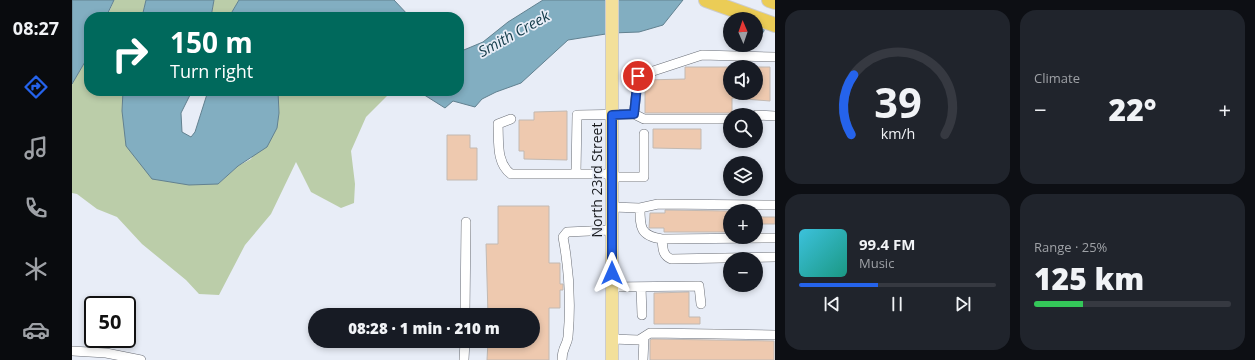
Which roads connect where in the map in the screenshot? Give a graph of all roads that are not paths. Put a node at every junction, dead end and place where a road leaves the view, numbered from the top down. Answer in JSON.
{"nodes":[{"id":1,"x":612,"y":0,"type":"edge"},
{"id":2,"x":706,"y":0,"type":"edge"},
{"id":3,"x":769,"y":0,"type":"edge"},
{"id":4,"x":775,"y":2,"type":"edge"},
{"id":5,"x":775,"y":25,"type":"edge"},
{"id":6,"x":775,"y":57,"type":"edge"},
{"id":7,"x":634,"y":114,"type":"junction"},
{"id":8,"x":612,"y":115,"type":"junction"},
{"id":9,"x":763,"y":115,"type":"edge"},
{"id":10,"x":775,"y":116,"type":"edge"},
{"id":11,"x":511,"y":119,"type":"dead end"},
{"id":12,"x":723,"y":119,"type":"edge"},
{"id":13,"x":644,"y":134,"type":"dead end"},
{"id":14,"x":576,"y":174,"type":"junction"},
{"id":15,"x":612,"y":175,"type":"junction"},
{"id":16,"x":775,"y":205,"type":"edge"},
{"id":17,"x":612,"y":207,"type":"junction"},
{"id":18,"x":640,"y":208,"type":"junction"},
{"id":19,"x":466,"y":222,"type":"dead end"},
{"id":20,"x":612,"y":230,"type":"junction"},
{"id":21,"x":775,"y":238,"type":"edge"},
{"id":22,"x":662,"y":239,"type":"junction"},
{"id":23,"x":775,"y":256,"type":"edge"},
{"id":24,"x":612,"y":287,"type":"junction"},
{"id":25,"x":641,"y":287,"type":"junction"},
{"id":26,"x":701,"y":304,"type":"dead end"},
{"id":27,"x":465,"y":308,"type":"edge"},
{"id":28,"x":642,"y":315,"type":"dead end"},
{"id":29,"x":775,"y":335,"type":"edge"},
{"id":30,"x":644,"y":338,"type":"junction"},
{"id":31,"x":612,"y":339,"type":"junction"},
{"id":32,"x":465,"y":348,"type":"edge"},
{"id":33,"x":72,"y":352,"type":"edge"},
{"id":34,"x":141,"y":360,"type":"edge"},
{"id":35,"x":464,"y":360,"type":"edge"},
{"id":36,"x":562,"y":360,"type":"edge"},
{"id":37,"x":612,"y":360,"type":"edge"},
{"id":38,"x":643,"y":360,"type":"edge"}],
"edges":[{"from":1,"to":8,"type":"main road","name":"North 23rd Street"},
{"from":2,"to":5,"type":"highway"},
{"from":3,"to":4,"type":"highway"},
{"from":6,"to":7,"type":"street"},
{"from":7,"to":8,"type":"street"},
{"from":7,"to":12,"type":"street"},
{"from":8,"to":14,"type":"street"},
{"from":8,"to":15,"type":"main road","name":"North 23rd Street"},
{"from":9,"to":10,"type":"street"},
{"from":11,"to":14,"type":"street"},
{"from":13,"to":15,"type":"street"},
{"from":14,"to":15,"type":"street"},
{"from":15,"to":17,"type":"main road","name":"North 23rd Street"},
{"from":16,"to":18,"type":"street"},
{"from":17,"to":18,"type":"street"},
{"from":17,"to":20,"type":"main road","name":"North 23rd Street"},
{"from":18,"to":22,"type":"street"},
{"from":19,"to":27,"type":"street"},
{"from":20,"to":24,"type":"main road","name":"North 23rd Street"},
{"from":20,"to":36,"type":"street"},
{"from":21,"to":22,"type":"street"},
{"from":22,"to":23,"type":"street"},
{"from":24,"to":25,"type":"street"},
{"from":24,"to":31,"type":"main road","name":"North 23rd Street"},
{"from":25,"to":26,"type":"street"},
{"from":25,"to":28,"type":"street"},
{"from":29,"to":30,"type":"street"},
{"from":30,"to":31,"type":"street"},
{"from":30,"to":38,"type":"street"},
{"from":31,"to":37,"type":"main road","name":"North 23rd Street"},
{"from":32,"to":35,"type":"street"},
{"from":33,"to":34,"type":"street"}]}
